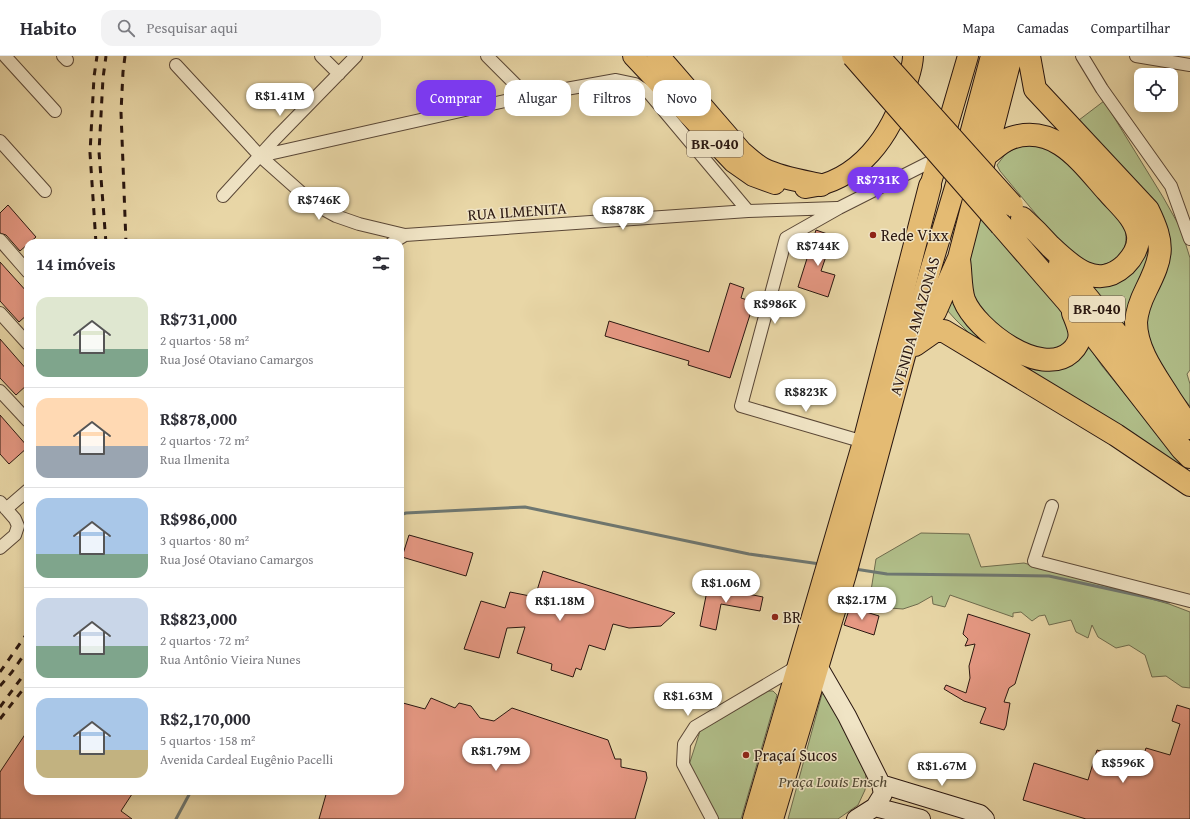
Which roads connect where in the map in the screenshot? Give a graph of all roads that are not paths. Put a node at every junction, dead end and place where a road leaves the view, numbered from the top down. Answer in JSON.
{"nodes":[{"id":1,"x":5,"y":56,"type":"edge"},
{"id":2,"x":321,"y":56,"type":"edge"},
{"id":3,"x":356,"y":56,"type":"edge"},
{"id":4,"x":487,"y":56,"type":"edge"},
{"id":5,"x":633,"y":56,"type":"edge"},
{"id":6,"x":658,"y":56,"type":"edge"},
{"id":7,"x":853,"y":56,"type":"edge"},
{"id":8,"x":878,"y":56,"type":"edge"},
{"id":9,"x":913,"y":56,"type":"edge"},
{"id":10,"x":968,"y":56,"type":"edge"},
{"id":11,"x":991,"y":56,"type":"edge"},
{"id":12,"x":1011,"y":56,"type":"edge"},
{"id":13,"x":1029,"y":56,"type":"edge"},
{"id":14,"x":1082,"y":56,"type":"edge"},
{"id":15,"x":1136,"y":56,"type":"edge"},
{"id":16,"x":176,"y":65,"type":"dead end"},
{"id":17,"x":1190,"y":65,"type":"edge"},
{"id":18,"x":339,"y":74,"type":"junction"},
{"id":19,"x":511,"y":80,"type":"edge"},
{"id":20,"x":571,"y":88,"type":"edge"},
{"id":21,"x":504,"y":101,"type":"edge"},
{"id":22,"x":55,"y":111,"type":"dead end"},
{"id":23,"x":0,"y":141,"type":"edge"},
{"id":24,"x":986,"y":155,"type":"junction"},
{"id":25,"x":260,"y":156,"type":"junction"},
{"id":26,"x":938,"y":158,"type":"junction"},
{"id":27,"x":907,"y":172,"type":"junction"},
{"id":28,"x":821,"y":185,"type":"junction"},
{"id":29,"x":930,"y":186,"type":"junction"},
{"id":30,"x":45,"y":191,"type":"dead end"},
{"id":31,"x":223,"y":196,"type":"dead end"},
{"id":32,"x":839,"y":208,"type":"junction"},
{"id":33,"x":748,"y":211,"type":"junction"},
{"id":34,"x":1017,"y":212,"type":"junction"},
{"id":35,"x":405,"y":234,"type":"junction"},
{"id":36,"x":398,"y":239,"type":"edge"},
{"id":37,"x":1190,"y":239,"type":"edge"},
{"id":38,"x":0,"y":240,"type":"edge"},
{"id":39,"x":959,"y":258,"type":"junction"},
{"id":40,"x":24,"y":267,"type":"edge"},
{"id":41,"x":1067,"y":301,"type":"junction"},
{"id":42,"x":0,"y":314,"type":"edge"},
{"id":43,"x":24,"y":340,"type":"edge"},
{"id":44,"x":905,"y":352,"type":"junction"},
{"id":45,"x":0,"y":391,"type":"edge"},
{"id":46,"x":1171,"y":400,"type":"junction"},
{"id":47,"x":24,"y":417,"type":"edge"},
{"id":48,"x":1190,"y":428,"type":"edge"},
{"id":49,"x":864,"y":442,"type":"junction"},
{"id":50,"x":1190,"y":456,"type":"edge"},
{"id":51,"x":1190,"y":485,"type":"edge"},
{"id":52,"x":24,"y":493,"type":"edge"},
{"id":53,"x":3,"y":506,"type":"edge"},
{"id":54,"x":1052,"y":506,"type":"dead end"},
{"id":55,"x":843,"y":545,"type":"junction"},
{"id":56,"x":0,"y":548,"type":"edge"},
{"id":57,"x":1190,"y":601,"type":"edge"},
{"id":58,"x":808,"y":666,"type":"junction"},
{"id":59,"x":881,"y":784,"type":"junction"},
{"id":60,"x":875,"y":807,"type":"junction"},
{"id":61,"x":712,"y":819,"type":"edge"},
{"id":62,"x":754,"y":819,"type":"edge"},
{"id":63,"x":772,"y":819,"type":"edge"},
{"id":64,"x":856,"y":819,"type":"edge"},
{"id":65,"x":921,"y":819,"type":"edge"},
{"id":66,"x":985,"y":819,"type":"edge"}],
"edges":[{"from":1,"to":22,"type":"street"},
{"from":2,"to":18,"type":"street"},
{"from":3,"to":18,"type":"street"},
{"from":4,"to":19,"type":"street"},
{"from":5,"to":28,"type":"main road","number":"BR-040"},
{"from":6,"to":28,"type":"highway"},
{"from":7,"to":41,"type":"highway","number":"BR-040","bridge":true},
{"from":8,"to":34,"type":"highway","number":"BR-040","bridge":true},
{"from":9,"to":28,"type":"main road","number":"BR-040"},
{"from":10,"to":26,"type":"main road","name":"AVENIDA AMAZONAS"},
{"from":11,"to":44,"type":"main road","name":"AVENIDA AMAZONAS"},
{"from":12,"to":24,"type":"highway"},
{"from":13,"to":46,"type":"highway"},
{"from":14,"to":37,"type":"street"},
{"from":15,"to":17,"type":"street"},
{"from":16,"to":25,"type":"street"},
{"from":18,"to":25,"type":"street"},
{"from":20,"to":33,"type":"street"},
{"from":21,"to":25,"type":"street"},
{"from":23,"to":30,"type":"street"},
{"from":24,"to":34,"type":"highway"},
{"from":24,"to":39,"type":"highway"},
{"from":25,"to":31,"type":"street"},
{"from":25,"to":35,"type":"street"},
{"from":26,"to":27,"type":"street"},
{"from":26,"to":29,"type":"main road","name":"AVENIDA AMAZONAS"},
{"from":27,"to":29,"type":"street"},
{"from":27,"to":32,"type":"street"},
{"from":29,"to":49,"type":"highway","name":"AVENIDA AMAZONAS"},
{"from":32,"to":33,"type":"street","name":"RUA ILMENITA"},
{"from":32,"to":49,"type":"street"},
{"from":33,"to":35,"type":"street","name":"RUA ILMENITA"},
{"from":34,"to":46,"type":"highway","number":"BR-040"},
{"from":35,"to":36,"type":"street"},
{"from":38,"to":40,"type":"street"},
{"from":39,"to":41,"type":"highway"},
{"from":39,"to":44,"type":"highway"},
{"from":41,"to":50,"type":"highway","number":"BR-040"},
{"from":42,"to":43,"type":"street"},
{"from":44,"to":51,"type":"highway"},
{"from":44,"to":55,"type":"highway","name":"AVENIDA AMAZONAS"},
{"from":45,"to":47,"type":"street"},
{"from":46,"to":48,"type":"highway","number":"BR-040"},
{"from":49,"to":55,"type":"highway","name":"AVENIDA AMAZONAS"},
{"from":52,"to":53,"type":"street"},
{"from":53,"to":56,"type":"street"},
{"from":54,"to":57,"type":"street"},
{"from":55,"to":58,"type":"highway","name":"AVENIDA AMAZONAS"},
{"from":58,"to":59,"type":"street"},
{"from":58,"to":61,"type":"street"},
{"from":58,"to":62,"type":"highway"},
{"from":58,"to":63,"type":"highway"},
{"from":59,"to":60,"type":"street"},
{"from":59,"to":66,"type":"street"},
{"from":60,"to":64,"type":"street"},
{"from":60,"to":65,"type":"street"}]}
